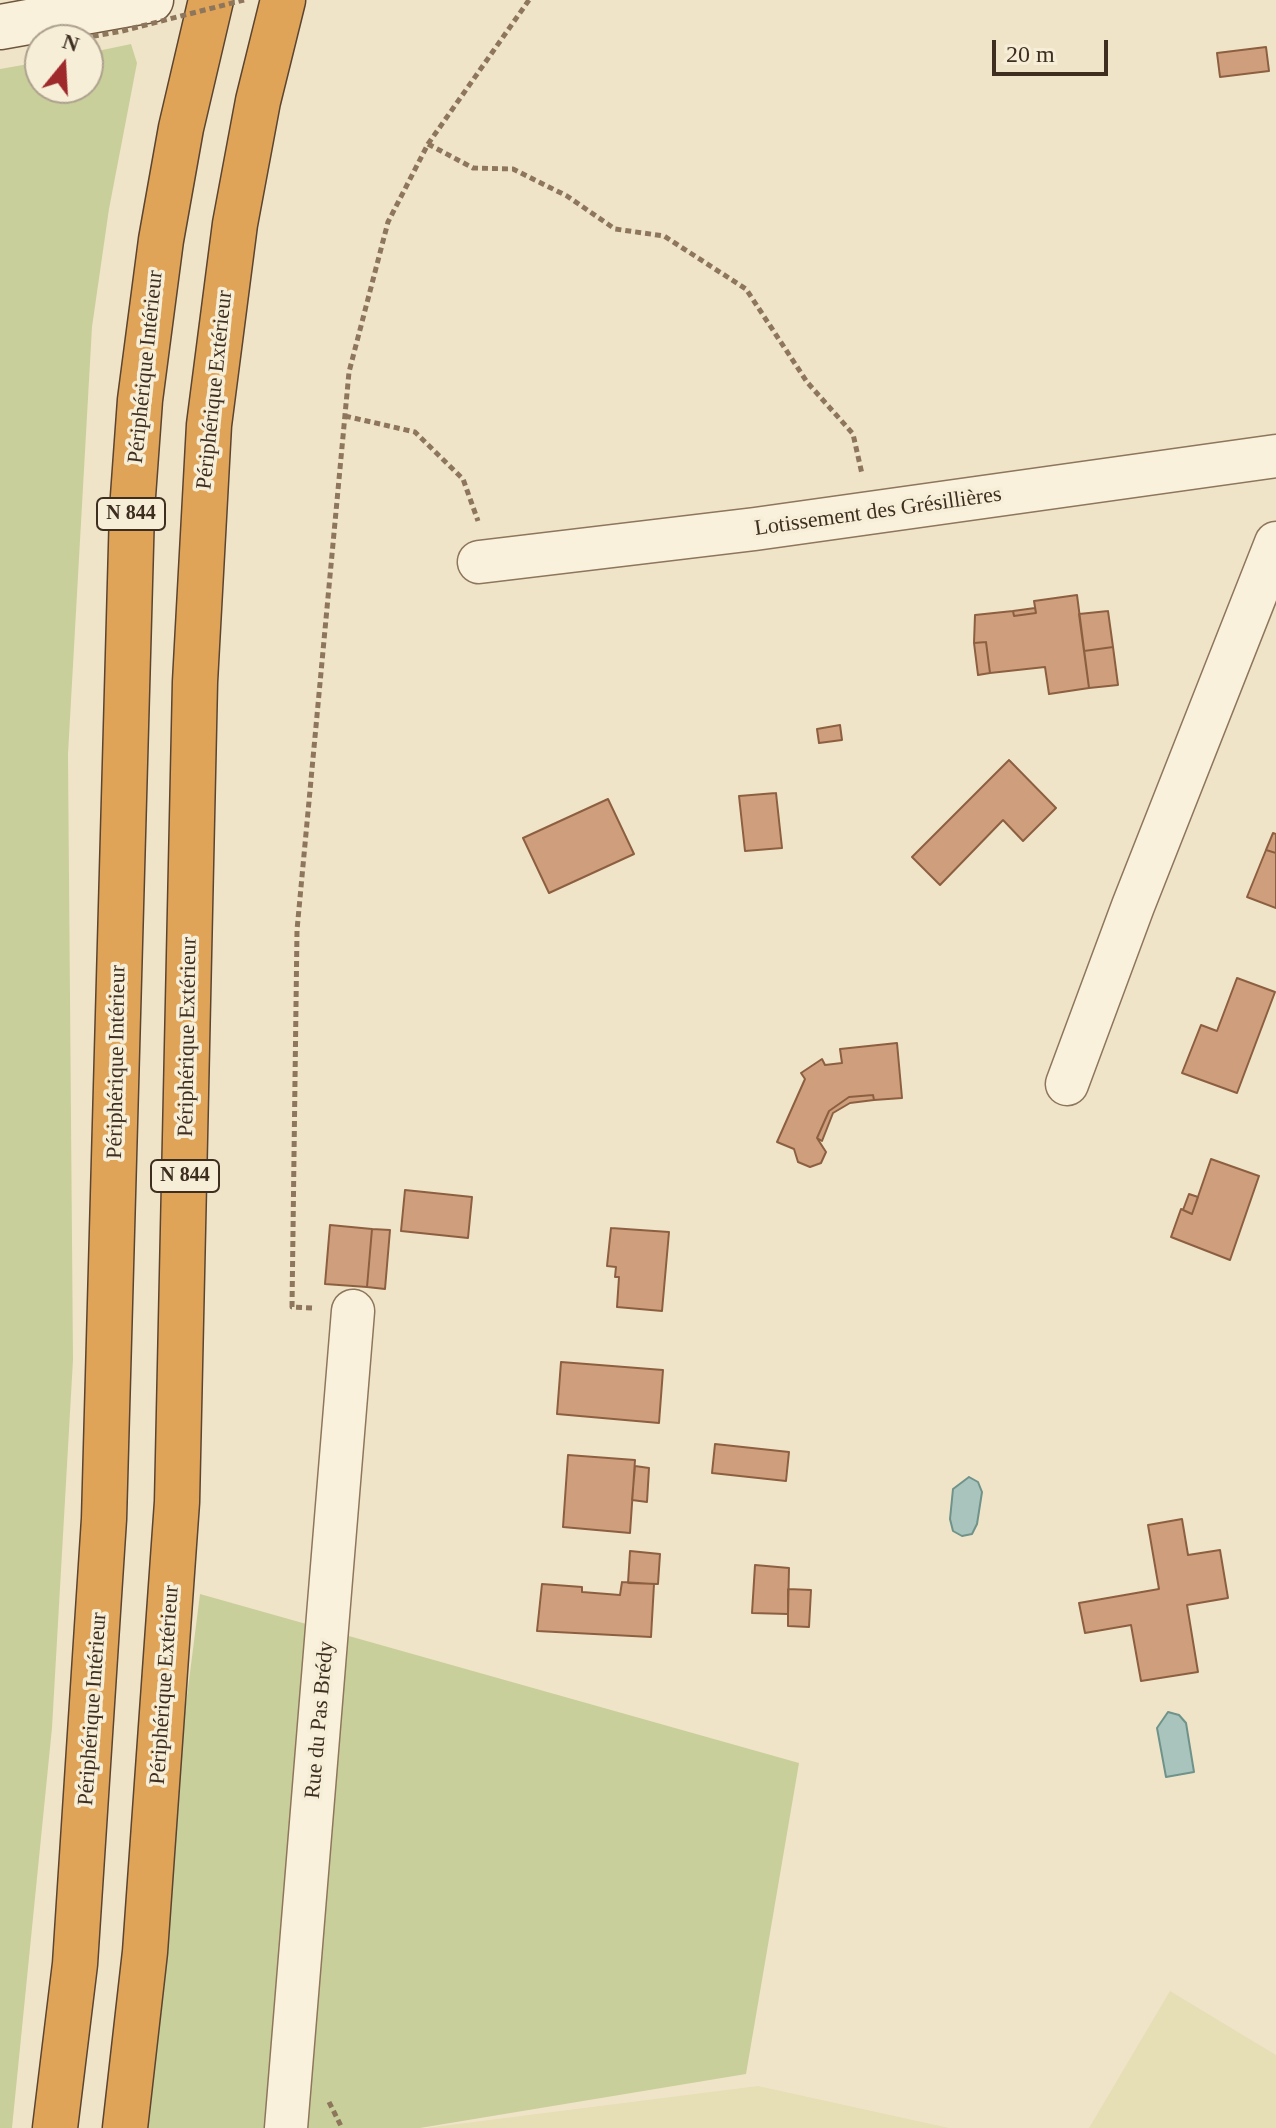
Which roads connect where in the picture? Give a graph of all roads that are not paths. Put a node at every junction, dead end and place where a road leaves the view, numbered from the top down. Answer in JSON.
{"nodes":[{"id":1,"x":151,"y":0,"type":"edge"},
{"id":2,"x":211,"y":0,"type":"edge"},
{"id":3,"x":283,"y":0,"type":"edge"},
{"id":4,"x":81,"y":24,"type":"edge"},
{"id":5,"x":0,"y":27,"type":"edge"},
{"id":6,"x":24,"y":28,"type":"edge"},
{"id":7,"x":1276,"y":456,"type":"edge"},
{"id":8,"x":1276,"y":543,"type":"edge"},
{"id":9,"x":479,"y":562,"type":"road end"},
{"id":10,"x":1067,"y":1084,"type":"dead end"},
{"id":11,"x":353,"y":1311,"type":"road end"},
{"id":12,"x":55,"y":2128,"type":"edge"},
{"id":13,"x":125,"y":2128,"type":"edge"},
{"id":14,"x":286,"y":2128,"type":"edge"}],
"edges":[{"from":1,"to":4,"type":"street"},
{"from":2,"to":12,"type":"highway","name":"Périphérique Intérieur","number":"N 844"},
{"from":3,"to":13,"type":"highway","name":"Périphérique Extérieur","number":"N 844"},
{"from":5,"to":6,"type":"street"},
{"from":7,"to":9,"type":"street","name":"Lotissement des Grésillières"},
{"from":8,"to":10,"type":"street"},
{"from":11,"to":14,"type":"street","name":"Rue du Pas Brédy"}]}
